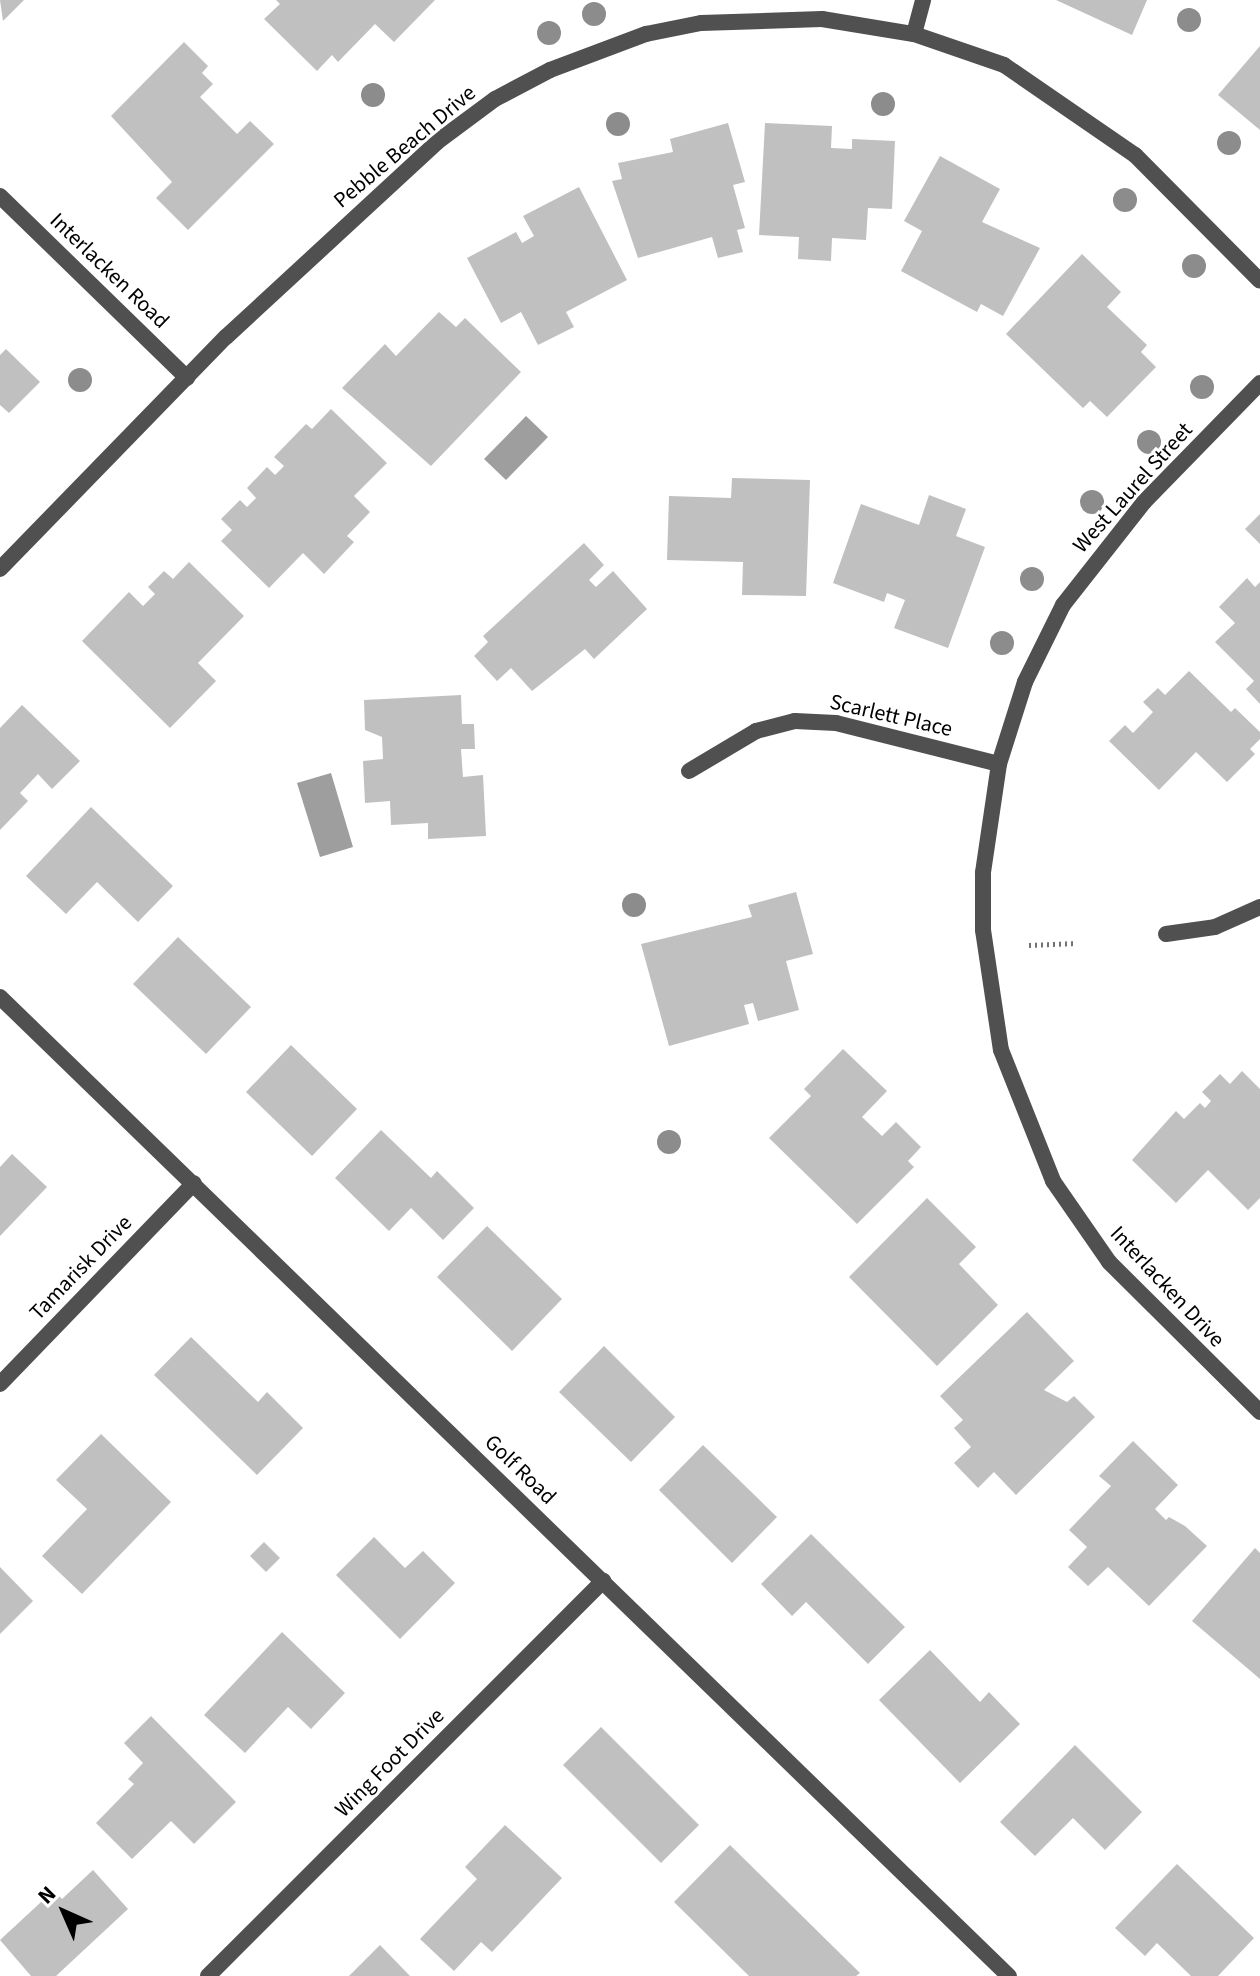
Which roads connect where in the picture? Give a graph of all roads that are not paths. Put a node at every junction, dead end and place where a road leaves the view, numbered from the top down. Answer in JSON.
{"nodes":[{"id":1,"x":923,"y":0,"type":"edge"},
{"id":2,"x":914,"y":34,"type":"junction"},
{"id":3,"x":0,"y":196,"type":"edge"},
{"id":4,"x":1260,"y":281,"type":"edge"},
{"id":5,"x":187,"y":378,"type":"junction"},
{"id":6,"x":1260,"y":383,"type":"edge"},
{"id":7,"x":0,"y":569,"type":"edge"},
{"id":8,"x":999,"y":764,"type":"junction"},
{"id":9,"x":689,"y":771,"type":"dead end"},
{"id":10,"x":1260,"y":907,"type":"edge"},
{"id":11,"x":1166,"y":934,"type":"dead end"},
{"id":12,"x":0,"y":997,"type":"edge"},
{"id":13,"x":194,"y":1183,"type":"junction"},
{"id":14,"x":0,"y":1384,"type":"edge"},
{"id":15,"x":1260,"y":1412,"type":"edge"},
{"id":16,"x":603,"y":1581,"type":"junction"},
{"id":17,"x":1002,"y":1974,"type":"edge"},
{"id":18,"x":208,"y":1976,"type":"edge"}],
"edges":[{"from":1,"to":2,"type":"street"},
{"from":2,"to":4,"type":"street","name":"Pebble Beach Drive"},
{"from":2,"to":5,"type":"street","name":"Pebble Beach Drive"},
{"from":3,"to":5,"type":"street","name":"Interlacken Road"},
{"from":5,"to":7,"type":"street","name":"Pebble Beach Drive"},
{"from":6,"to":8,"type":"street","name":"West Laurel Street"},
{"from":8,"to":9,"type":"street","name":"Scarlett Place"},
{"from":8,"to":15,"type":"street","name":"Interlacken Drive"},
{"from":10,"to":11,"type":"street"},
{"from":12,"to":13,"type":"street","name":"Golf Road"},
{"from":13,"to":14,"type":"street","name":"Tamarisk Drive"},
{"from":13,"to":16,"type":"street","name":"Golf Road"},
{"from":16,"to":17,"type":"street","name":"Golf Road"},
{"from":16,"to":18,"type":"street","name":"Wing Foot Drive"}]}
